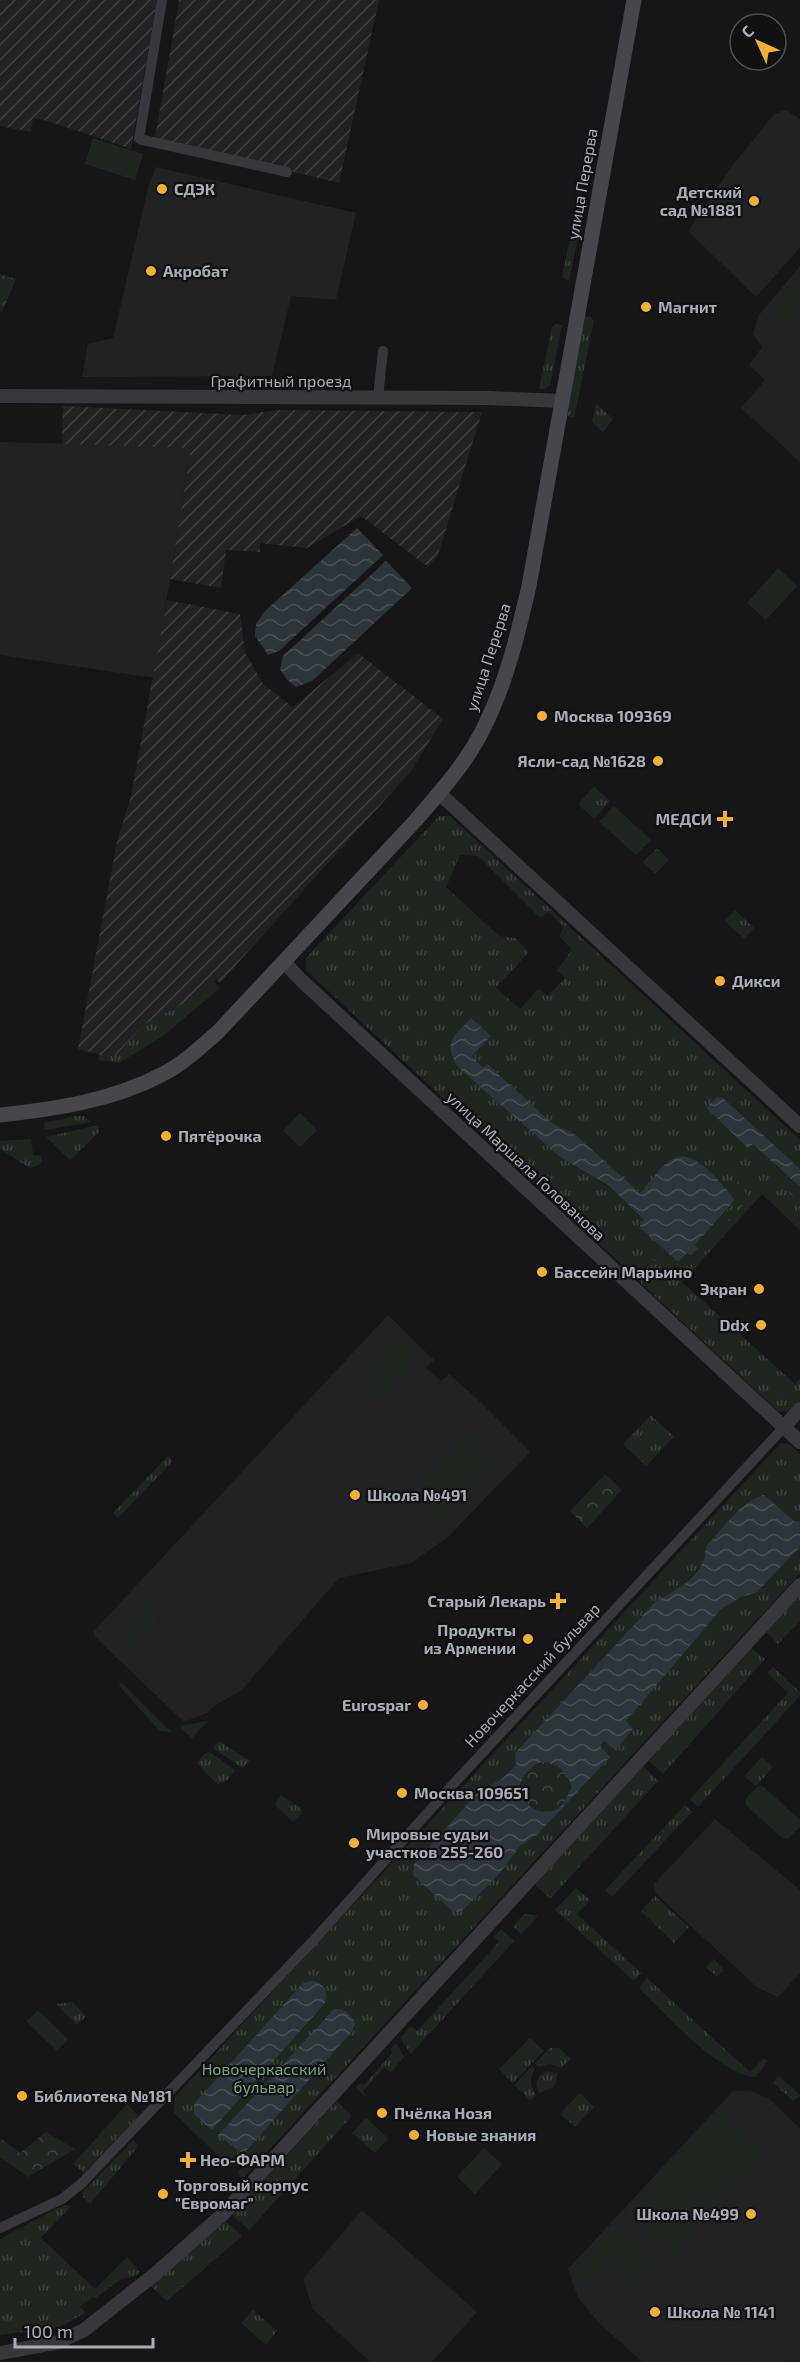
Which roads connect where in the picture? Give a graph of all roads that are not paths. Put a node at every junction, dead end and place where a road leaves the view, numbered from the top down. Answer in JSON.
{"nodes":[{"id":1,"x":162,"y":0,"type":"edge"},
{"id":2,"x":634,"y":0,"type":"edge"},
{"id":3,"x":287,"y":172,"type":"dead end"},
{"id":4,"x":383,"y":351,"type":"dead end"},
{"id":5,"x":0,"y":396,"type":"edge"},
{"id":6,"x":378,"y":397,"type":"junction"},
{"id":7,"x":562,"y":401,"type":"junction"},
{"id":8,"x":439,"y":793,"type":"junction"},
{"id":9,"x":284,"y":962,"type":"junction"},
{"id":10,"x":0,"y":1115,"type":"edge"},
{"id":11,"x":800,"y":1126,"type":"edge"},
{"id":12,"x":800,"y":1409,"type":"edge"},
{"id":13,"x":784,"y":1427,"type":"junction"},
{"id":14,"x":800,"y":1442,"type":"edge"},
{"id":15,"x":800,"y":1586,"type":"edge"},
{"id":16,"x":0,"y":2228,"type":"edge"},
{"id":17,"x":0,"y":2353,"type":"edge"}],
"edges":[{"from":1,"to":3,"type":"street"},
{"from":2,"to":7,"type":"main road","name":"улица Перерва"},
{"from":4,"to":6,"type":"street"},
{"from":5,"to":6,"type":"street","name":"Графитный проезд"},
{"from":6,"to":7,"type":"street","name":"Графитный проезд"},
{"from":7,"to":8,"type":"main road","name":"улица Перерва"},
{"from":8,"to":9,"type":"main road","name":"улица Перерва"},
{"from":8,"to":11,"type":"street"},
{"from":9,"to":10,"type":"main road","name":"улица Перерва"},
{"from":9,"to":13,"type":"street","name":"улица Маршала Голованова"},
{"from":12,"to":13,"type":"street","name":"Новочеркасский бульвар"},
{"from":13,"to":14,"type":"street","name":"улица Маршала Голованова"},
{"from":13,"to":16,"type":"street","name":"Новочеркасский бульвар"},
{"from":15,"to":17,"type":"street"}]}
